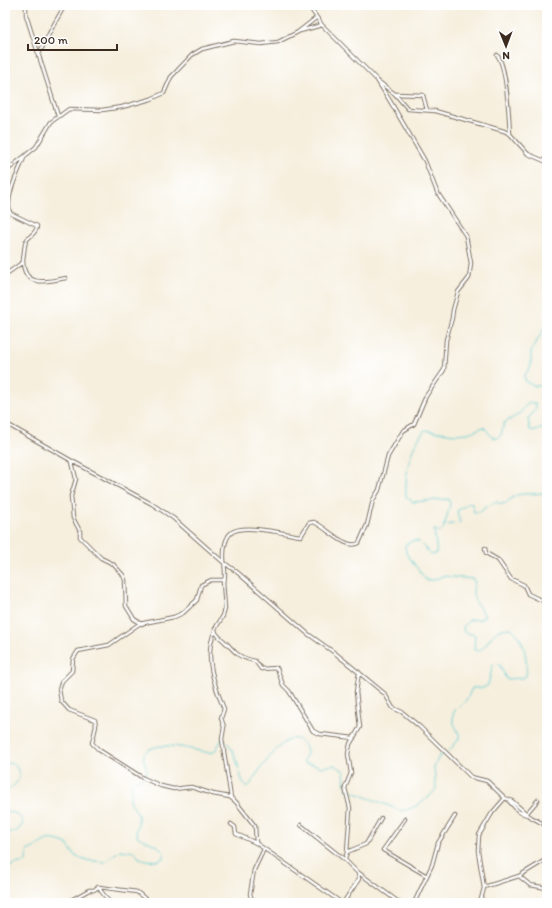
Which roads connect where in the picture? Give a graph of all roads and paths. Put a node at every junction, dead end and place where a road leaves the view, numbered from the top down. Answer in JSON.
{"nodes":[{"id":1,"x":26,"y":5,"type":"edge"},
{"id":2,"x":65,"y":5,"type":"edge"},
{"id":3,"x":308,"y":5,"type":"edge"},
{"id":4,"x":316,"y":18,"type":"junction"},
{"id":5,"x":322,"y":25,"type":"junction"},
{"id":6,"x":298,"y":32,"type":"junction"},
{"id":7,"x":497,"y":55,"type":"dead end"},
{"id":8,"x":38,"y":57,"type":"junction"},
{"id":9,"x":377,"y":80,"type":"junction"},
{"id":10,"x":395,"y":94,"type":"junction"},
{"id":11,"x":427,"y":110,"type":"junction"},
{"id":12,"x":58,"y":116,"type":"junction"},
{"id":13,"x":510,"y":134,"type":"junction"},
{"id":14,"x":24,"y":157,"type":"junction"},
{"id":15,"x":547,"y":162,"type":"edge"},
{"id":16,"x":5,"y":172,"type":"edge"},
{"id":17,"x":23,"y":262,"type":"junction"},
{"id":18,"x":5,"y":275,"type":"edge"},
{"id":19,"x":66,"y":278,"type":"dead end"},
{"id":20,"x":5,"y":422,"type":"edge"},
{"id":21,"x":72,"y":461,"type":"junction"},
{"id":22,"x":485,"y":548,"type":"dead end"},
{"id":23,"x":224,"y":562,"type":"junction"},
{"id":24,"x":223,"y":581,"type":"junction"},
{"id":25,"x":547,"y":604,"type":"edge"},
{"id":26,"x":142,"y":624,"type":"junction"},
{"id":27,"x":215,"y":631,"type":"junction"},
{"id":28,"x":359,"y":672,"type":"junction"},
{"id":29,"x":354,"y":738,"type":"junction"},
{"id":30,"x":231,"y":798,"type":"junction"},
{"id":31,"x":506,"y":799,"type":"junction"},
{"id":32,"x":538,"y":800,"type":"dead end"},
{"id":33,"x":527,"y":815,"type":"junction"},
{"id":34,"x":456,"y":816,"type":"dead end"},
{"id":35,"x":381,"y":818,"type":"dead end"},
{"id":36,"x":405,"y":819,"type":"dead end"},
{"id":37,"x":231,"y":824,"type":"dead end"},
{"id":38,"x":301,"y":825,"type":"dead end"},
{"id":39,"x":547,"y":826,"type":"edge"},
{"id":40,"x":256,"y":843,"type":"junction"},
{"id":41,"x":264,"y":849,"type":"junction"},
{"id":42,"x":347,"y":852,"type":"junction"},
{"id":43,"x":547,"y":859,"type":"edge"},
{"id":44,"x":345,"y":860,"type":"junction"},
{"id":45,"x":358,"y":872,"type":"junction"},
{"id":46,"x":427,"y":876,"type":"junction"},
{"id":47,"x":520,"y":876,"type":"junction"},
{"id":48,"x":99,"y":887,"type":"junction"},
{"id":49,"x":484,"y":888,"type":"junction"},
{"id":50,"x":547,"y":888,"type":"edge"},
{"id":51,"x":66,"y":903,"type":"edge"},
{"id":52,"x":110,"y":903,"type":"edge"},
{"id":53,"x":150,"y":903,"type":"edge"},
{"id":54,"x":253,"y":903,"type":"edge"},
{"id":55,"x":342,"y":903,"type":"edge"},
{"id":56,"x":400,"y":903,"type":"edge"},
{"id":57,"x":414,"y":903,"type":"edge"},
{"id":58,"x":480,"y":903,"type":"edge"}],
"edges":[{"from":1,"to":8,"type":"street"},
{"from":2,"to":8,"type":"street"},
{"from":3,"to":4,"type":"street"},
{"from":4,"to":5,"type":"street"},
{"from":4,"to":6,"type":"street"},
{"from":5,"to":6,"type":"street"},
{"from":5,"to":9,"type":"street"},
{"from":6,"to":12,"type":"street"},
{"from":7,"to":13,"type":"street"},
{"from":8,"to":12,"type":"street"},
{"from":9,"to":10,"type":"street"},
{"from":9,"to":23,"type":"street"},
{"from":10,"to":11,"type":"street"},
{"from":10,"to":11,"type":"street"},
{"from":11,"to":13,"type":"street"},
{"from":12,"to":14,"type":"street"},
{"from":13,"to":15,"type":"street"},
{"from":14,"to":16,"type":"street"},
{"from":14,"to":17,"type":"street"},
{"from":17,"to":18,"type":"street"},
{"from":17,"to":19,"type":"street"},
{"from":20,"to":21,"type":"street"},
{"from":21,"to":23,"type":"street"},
{"from":21,"to":26,"type":"street"},
{"from":22,"to":25,"type":"street"},
{"from":23,"to":24,"type":"street"},
{"from":23,"to":28,"type":"street"},
{"from":24,"to":26,"type":"street"},
{"from":24,"to":27,"type":"street"},
{"from":26,"to":30,"type":"street"},
{"from":27,"to":29,"type":"street"},
{"from":27,"to":30,"type":"street"},
{"from":28,"to":29,"type":"street"},
{"from":28,"to":31,"type":"street"},
{"from":29,"to":42,"type":"street"},
{"from":30,"to":40,"type":"street"},
{"from":31,"to":33,"type":"street"},
{"from":31,"to":49,"type":"street"},
{"from":32,"to":33,"type":"street"},
{"from":33,"to":39,"type":"street"},
{"from":34,"to":46,"type":"street"},
{"from":35,"to":42,"type":"street"},
{"from":36,"to":46,"type":"street"},
{"from":37,"to":40,"type":"street"},
{"from":38,"to":44,"type":"street"},
{"from":40,"to":41,"type":"street"},
{"from":41,"to":54,"type":"street"},
{"from":41,"to":55,"type":"street"},
{"from":42,"to":44,"type":"street"},
{"from":43,"to":47,"type":"street"},
{"from":44,"to":45,"type":"street"},
{"from":45,"to":55,"type":"street"},
{"from":45,"to":56,"type":"street"},
{"from":46,"to":57,"type":"street"},
{"from":47,"to":49,"type":"street"},
{"from":47,"to":50,"type":"street"},
{"from":48,"to":51,"type":"street"},
{"from":48,"to":52,"type":"street"},
{"from":48,"to":53,"type":"street"},
{"from":49,"to":58,"type":"street"}]}
